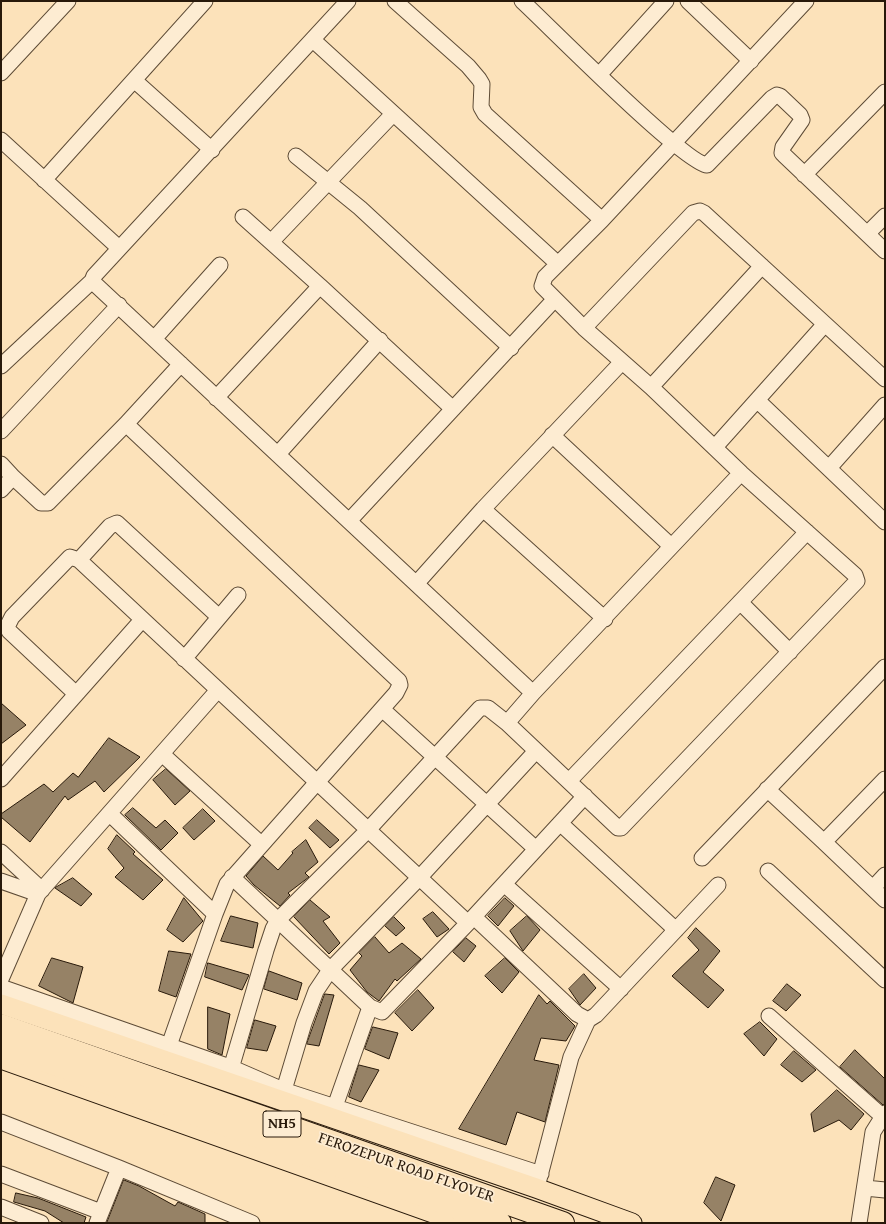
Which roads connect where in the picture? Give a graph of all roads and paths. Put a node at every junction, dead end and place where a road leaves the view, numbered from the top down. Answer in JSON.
{"nodes":[{"id":1,"x":68,"y":1,"type":"edge"},
{"id":2,"x":205,"y":1,"type":"edge"},
{"id":3,"x":348,"y":1,"type":"edge"},
{"id":4,"x":396,"y":1,"type":"edge"},
{"id":5,"x":666,"y":1,"type":"edge"},
{"id":6,"x":688,"y":1,"type":"edge"},
{"id":7,"x":806,"y":1,"type":"edge"},
{"id":8,"x":528,"y":3,"type":"edge"},
{"id":9,"x":313,"y":40,"type":"junction"},
{"id":10,"x":751,"y":61,"type":"junction"},
{"id":11,"x":1,"y":73,"type":"edge"},
{"id":12,"x":599,"y":76,"type":"junction"},
{"id":13,"x":134,"y":80,"type":"junction"},
{"id":14,"x":885,"y":92,"type":"edge"},
{"id":15,"x":393,"y":114,"type":"junction"},
{"id":16,"x":1,"y":140,"type":"edge"},
{"id":17,"x":673,"y":142,"type":"junction"},
{"id":18,"x":212,"y":150,"type":"junction"},
{"id":19,"x":296,"y":156,"type":"dead end"},
{"id":20,"x":804,"y":175,"type":"junction"},
{"id":21,"x":44,"y":180,"type":"junction"},
{"id":22,"x":327,"y":182,"type":"junction"},
{"id":23,"x":243,"y":216,"type":"dead end"},
{"id":24,"x":885,"y":216,"type":"edge"},
{"id":25,"x":602,"y":220,"type":"junction"},
{"id":26,"x":867,"y":234,"type":"junction"},
{"id":27,"x":271,"y":242,"type":"junction"},
{"id":28,"x":119,"y":248,"type":"junction"},
{"id":29,"x":885,"y":251,"type":"edge"},
{"id":30,"x":558,"y":264,"type":"junction"},
{"id":31,"x":220,"y":265,"type":"dead end"},
{"id":32,"x":762,"y":266,"type":"junction"},
{"id":33,"x":92,"y":280,"type":"junction"},
{"id":34,"x":320,"y":286,"type":"junction"},
{"id":35,"x":554,"y":300,"type":"junction"},
{"id":36,"x":119,"y":305,"type":"junction"},
{"id":37,"x":826,"y":324,"type":"junction"},
{"id":38,"x":584,"y":328,"type":"junction"},
{"id":39,"x":154,"y":339,"type":"junction"},
{"id":40,"x":380,"y":340,"type":"junction"},
{"id":41,"x":511,"y":348,"type":"junction"},
{"id":42,"x":622,"y":363,"type":"junction"},
{"id":43,"x":181,"y":364,"type":"junction"},
{"id":44,"x":1,"y":366,"type":"edge"},
{"id":45,"x":885,"y":379,"type":"edge"},
{"id":46,"x":651,"y":387,"type":"junction"},
{"id":47,"x":216,"y":398,"type":"junction"},
{"id":48,"x":758,"y":401,"type":"junction"},
{"id":49,"x":885,"y":405,"type":"edge"},
{"id":50,"x":453,"y":409,"type":"junction"},
{"id":51,"x":126,"y":424,"type":"junction"},
{"id":52,"x":1,"y":431,"type":"edge"},
{"id":53,"x":552,"y":436,"type":"junction"},
{"id":54,"x":715,"y":447,"type":"junction"},
{"id":55,"x":278,"y":454,"type":"junction"},
{"id":56,"x":1,"y":464,"type":"edge"},
{"id":57,"x":828,"y":468,"type":"junction"},
{"id":58,"x":741,"y":473,"type":"junction"},
{"id":59,"x":13,"y":477,"type":"junction"},
{"id":60,"x":1,"y":490,"type":"edge"},
{"id":61,"x":483,"y":509,"type":"junction"},
{"id":62,"x":349,"y":521,"type":"junction"},
{"id":63,"x":885,"y":522,"type":"edge"},
{"id":64,"x":807,"y":532,"type":"junction"},
{"id":65,"x":671,"y":546,"type":"junction"},
{"id":66,"x":79,"y":560,"type":"junction"},
{"id":67,"x":416,"y":584,"type":"junction"},
{"id":68,"x":238,"y":595,"type":"dead end"},
{"id":69,"x":740,"y":602,"type":"junction"},
{"id":70,"x":219,"y":616,"type":"junction"},
{"id":71,"x":605,"y":619,"type":"junction"},
{"id":72,"x":142,"y":620,"type":"junction"},
{"id":73,"x":790,"y":652,"type":"junction"},
{"id":74,"x":184,"y":659,"type":"junction"},
{"id":75,"x":885,"y":667,"type":"edge"},
{"id":76,"x":218,"y":690,"type":"junction"},
{"id":77,"x":533,"y":693,"type":"junction"},
{"id":78,"x":76,"y":694,"type":"junction"},
{"id":79,"x":382,"y":709,"type":"junction"},
{"id":80,"x":507,"y":723,"type":"junction"},
{"id":81,"x":536,"y":751,"type":"junction"},
{"id":82,"x":162,"y":754,"type":"junction"},
{"id":83,"x":436,"y":756,"type":"junction"},
{"id":84,"x":1,"y":779,"type":"edge"},
{"id":85,"x":885,"y":780,"type":"edge"},
{"id":86,"x":569,"y":781,"type":"junction"},
{"id":87,"x":317,"y":782,"type":"junction"},
{"id":88,"x":767,"y":789,"type":"junction"},
{"id":89,"x":585,"y":796,"type":"junction"},
{"id":90,"x":487,"y":804,"type":"junction"},
{"id":91,"x":110,"y":814,"type":"junction"},
{"id":92,"x":560,"y":823,"type":"junction"},
{"id":93,"x":368,"y":830,"type":"junction"},
{"id":94,"x":824,"y":842,"type":"junction"},
{"id":95,"x":261,"y":844,"type":"junction"},
{"id":96,"x":536,"y":849,"type":"junction"},
{"id":97,"x":1,"y":852,"type":"edge"},
{"id":98,"x":702,"y":858,"type":"dead end"},
{"id":99,"x":768,"y":871,"type":"dead end"},
{"id":100,"x":885,"y":875,"type":"edge"},
{"id":101,"x":232,"y":877,"type":"junction"},
{"id":102,"x":420,"y":877,"type":"junction"},
{"id":103,"x":1,"y":881,"type":"edge"},
{"id":104,"x":504,"y":884,"type":"junction"},
{"id":105,"x":718,"y":885,"type":"dead end"},
{"id":106,"x":873,"y":888,"type":"junction"},
{"id":107,"x":40,"y":892,"type":"junction"},
{"id":108,"x":885,"y":900,"type":"edge"},
{"id":109,"x":215,"y":914,"type":"junction"},
{"id":110,"x":278,"y":920,"type":"junction"},
{"id":111,"x":471,"y":920,"type":"junction"},
{"id":112,"x":676,"y":930,"type":"junction"},
{"id":113,"x":330,"y":970,"type":"junction"},
{"id":114,"x":1,"y":979,"type":"edge"},
{"id":115,"x":885,"y":980,"type":"edge"},
{"id":116,"x":1,"y":987,"type":"edge"},
{"id":117,"x":621,"y":990,"type":"junction"},
{"id":118,"x":1,"y":1004,"type":"edge"},
{"id":119,"x":370,"y":1007,"type":"junction"},
{"id":120,"x":769,"y":1016,"type":"dead end"},
{"id":121,"x":588,"y":1020,"type":"junction"},
{"id":122,"x":1,"y":1025,"type":"edge"},
{"id":123,"x":1,"y":1045,"type":"edge"},
{"id":124,"x":166,"y":1053,"type":"junction"},
{"id":125,"x":1,"y":1059,"type":"edge"},
{"id":126,"x":228,"y":1075,"type":"junction"},
{"id":127,"x":282,"y":1096,"type":"junction"},
{"id":128,"x":333,"y":1113,"type":"junction"},
{"id":129,"x":884,"y":1114,"type":"edge"},
{"id":130,"x":2,"y":1124,"type":"edge"},
{"id":131,"x":119,"y":1168,"type":"junction"},
{"id":132,"x":1,"y":1174,"type":"edge"},
{"id":133,"x":539,"y":1181,"type":"junction"},
{"id":134,"x":865,"y":1188,"type":"junction"},
{"id":135,"x":885,"y":1190,"type":"edge"},
{"id":136,"x":1,"y":1207,"type":"edge"},
{"id":137,"x":99,"y":1218,"type":"edge"},
{"id":138,"x":432,"y":1218,"type":"edge"},
{"id":139,"x":41,"y":1223,"type":"edge"},
{"id":140,"x":252,"y":1223,"type":"edge"},
{"id":141,"x":461,"y":1223,"type":"edge"},
{"id":142,"x":500,"y":1223,"type":"edge"},
{"id":143,"x":562,"y":1223,"type":"edge"},
{"id":144,"x":632,"y":1223,"type":"edge"},
{"id":145,"x":859,"y":1223,"type":"edge"}],
"edges":[{"from":1,"to":11,"type":"street"},
{"from":2,"to":13,"type":"street"},
{"from":3,"to":9,"type":"street"},
{"from":4,"to":25,"type":"street"},
{"from":5,"to":12,"type":"street"},
{"from":6,"to":10,"type":"street"},
{"from":7,"to":10,"type":"street"},
{"from":8,"to":12,"type":"street"},
{"from":9,"to":15,"type":"street"},
{"from":9,"to":18,"type":"street"},
{"from":10,"to":17,"type":"street"},
{"from":12,"to":17,"type":"street"},
{"from":13,"to":18,"type":"street"},
{"from":13,"to":21,"type":"street"},
{"from":14,"to":20,"type":"street"},
{"from":15,"to":22,"type":"street"},
{"from":15,"to":30,"type":"street"},
{"from":16,"to":21,"type":"street"},
{"from":17,"to":20,"type":"street"},
{"from":17,"to":25,"type":"street"},
{"from":18,"to":28,"type":"street"},
{"from":19,"to":22,"type":"street"},
{"from":20,"to":26,"type":"street"},
{"from":21,"to":28,"type":"street"},
{"from":22,"to":27,"type":"street"},
{"from":22,"to":41,"type":"street"},
{"from":23,"to":27,"type":"street"},
{"from":24,"to":26,"type":"street"},
{"from":25,"to":30,"type":"street"},
{"from":26,"to":29,"type":"street"},
{"from":27,"to":34,"type":"street"},
{"from":28,"to":33,"type":"street"},
{"from":30,"to":35,"type":"street"},
{"from":31,"to":39,"type":"street"},
{"from":32,"to":37,"type":"street"},
{"from":32,"to":38,"type":"street"},
{"from":32,"to":46,"type":"street"},
{"from":33,"to":36,"type":"street"},
{"from":33,"to":44,"type":"street"},
{"from":34,"to":40,"type":"street"},
{"from":34,"to":47,"type":"street"},
{"from":35,"to":38,"type":"street"},
{"from":35,"to":41,"type":"street"},
{"from":36,"to":39,"type":"street"},
{"from":36,"to":52,"type":"street"},
{"from":37,"to":45,"type":"street"},
{"from":37,"to":48,"type":"street"},
{"from":38,"to":42,"type":"street"},
{"from":39,"to":43,"type":"street"},
{"from":40,"to":50,"type":"street"},
{"from":40,"to":55,"type":"street"},
{"from":41,"to":50,"type":"street"},
{"from":42,"to":46,"type":"street"},
{"from":42,"to":53,"type":"street"},
{"from":43,"to":47,"type":"street"},
{"from":43,"to":51,"type":"street"},
{"from":46,"to":54,"type":"street"},
{"from":47,"to":55,"type":"street"},
{"from":48,"to":54,"type":"street"},
{"from":48,"to":57,"type":"street"},
{"from":49,"to":57,"type":"street"},
{"from":50,"to":62,"type":"street"},
{"from":51,"to":59,"type":"street"},
{"from":51,"to":79,"type":"street"},
{"from":53,"to":61,"type":"street"},
{"from":53,"to":65,"type":"street"},
{"from":54,"to":58,"type":"street"},
{"from":55,"to":62,"type":"street"},
{"from":56,"to":59,"type":"street"},
{"from":57,"to":63,"type":"street"},
{"from":58,"to":64,"type":"street"},
{"from":58,"to":65,"type":"street"},
{"from":59,"to":60,"type":"street"},
{"from":61,"to":67,"type":"street"},
{"from":61,"to":71,"type":"street"},
{"from":62,"to":67,"type":"street"},
{"from":64,"to":69,"type":"street"},
{"from":64,"to":73,"type":"street"},
{"from":65,"to":71,"type":"street"},
{"from":66,"to":70,"type":"street"},
{"from":66,"to":72,"type":"street"},
{"from":66,"to":78,"type":"street"},
{"from":67,"to":77,"type":"street"},
{"from":68,"to":70,"type":"street"},
{"from":69,"to":73,"type":"street"},
{"from":69,"to":86,"type":"street"},
{"from":70,"to":74,"type":"street"},
{"from":71,"to":77,"type":"street"},
{"from":72,"to":74,"type":"street"},
{"from":72,"to":78,"type":"street"},
{"from":73,"to":89,"type":"street"},
{"from":74,"to":76,"type":"street"},
{"from":75,"to":88,"type":"street"},
{"from":76,"to":82,"type":"street"},
{"from":76,"to":87,"type":"street"},
{"from":77,"to":80,"type":"street"},
{"from":78,"to":84,"type":"street"},
{"from":79,"to":83,"type":"street"},
{"from":79,"to":87,"type":"street"},
{"from":80,"to":81,"type":"street"},
{"from":80,"to":83,"type":"street"},
{"from":81,"to":86,"type":"street"},
{"from":81,"to":90,"type":"street"},
{"from":82,"to":91,"type":"street"},
{"from":82,"to":95,"type":"street"},
{"from":83,"to":90,"type":"street"},
{"from":83,"to":93,"type":"street"},
{"from":85,"to":94,"type":"street"},
{"from":86,"to":89,"type":"street"},
{"from":87,"to":93,"type":"street"},
{"from":87,"to":95,"type":"street"},
{"from":88,"to":94,"type":"street"},
{"from":88,"to":98,"type":"street"},
{"from":89,"to":92,"type":"street"},
{"from":90,"to":96,"type":"street"},
{"from":90,"to":102,"type":"street"},
{"from":91,"to":107,"type":"street"},
{"from":91,"to":109,"type":"street"},
{"from":92,"to":96,"type":"street"},
{"from":92,"to":112,"type":"street"},
{"from":93,"to":102,"type":"street"},
{"from":93,"to":110,"type":"street"},
{"from":94,"to":106,"type":"street"},
{"from":95,"to":101,"type":"street"},
{"from":96,"to":104,"type":"street"},
{"from":97,"to":107,"type":"street"},
{"from":99,"to":115,"type":"street"},
{"from":100,"to":106,"type":"street"},
{"from":101,"to":109,"type":"street"},
{"from":101,"to":110,"type":"street"},
{"from":102,"to":111,"type":"street"},
{"from":102,"to":113,"type":"street"},
{"from":103,"to":107,"type":"street"},
{"from":104,"to":111,"type":"street"},
{"from":104,"to":117,"type":"street"},
{"from":105,"to":112,"type":"street"},
{"from":106,"to":108,"type":"street"},
{"from":107,"to":114,"type":"street"},
{"from":109,"to":124,"type":"street"},
{"from":110,"to":113,"type":"street"},
{"from":110,"to":126,"type":"street"},
{"from":111,"to":119,"type":"street"},
{"from":111,"to":121,"type":"street"},
{"from":112,"to":117,"type":"street"},
{"from":113,"to":119,"type":"street"},
{"from":113,"to":127,"type":"street"},
{"from":116,"to":124,"type":"street"},
{"from":117,"to":121,"type":"street"},
{"from":118,"to":124,"type":"main road"},
{"from":119,"to":128,"type":"street"},
{"from":120,"to":129,"type":"street"},
{"from":121,"to":133,"type":"street"},
{"from":122,"to":143,"type":"highway","name":"FEROZEPUR ROAD FLYOVER","number":"NH5"},
{"from":123,"to":142,"type":"highway","name":"FEROZEPUR ROAD FLYOVER","number":"NH5"},
{"from":124,"to":126,"type":"main road"},
{"from":125,"to":138,"type":"main road"},
{"from":126,"to":127,"type":"main road"},
{"from":127,"to":128,"type":"main road"},
{"from":128,"to":133,"type":"main road"},
{"from":129,"to":134,"type":"street"},
{"from":130,"to":131,"type":"street"},
{"from":131,"to":137,"type":"street"},
{"from":131,"to":140,"type":"street"},
{"from":132,"to":137,"type":"street"},
{"from":133,"to":144,"type":"main road"},
{"from":134,"to":135,"type":"street"},
{"from":134,"to":145,"type":"street"},
{"from":136,"to":139,"type":"street"},
{"from":138,"to":141,"type":"main road"}]}
